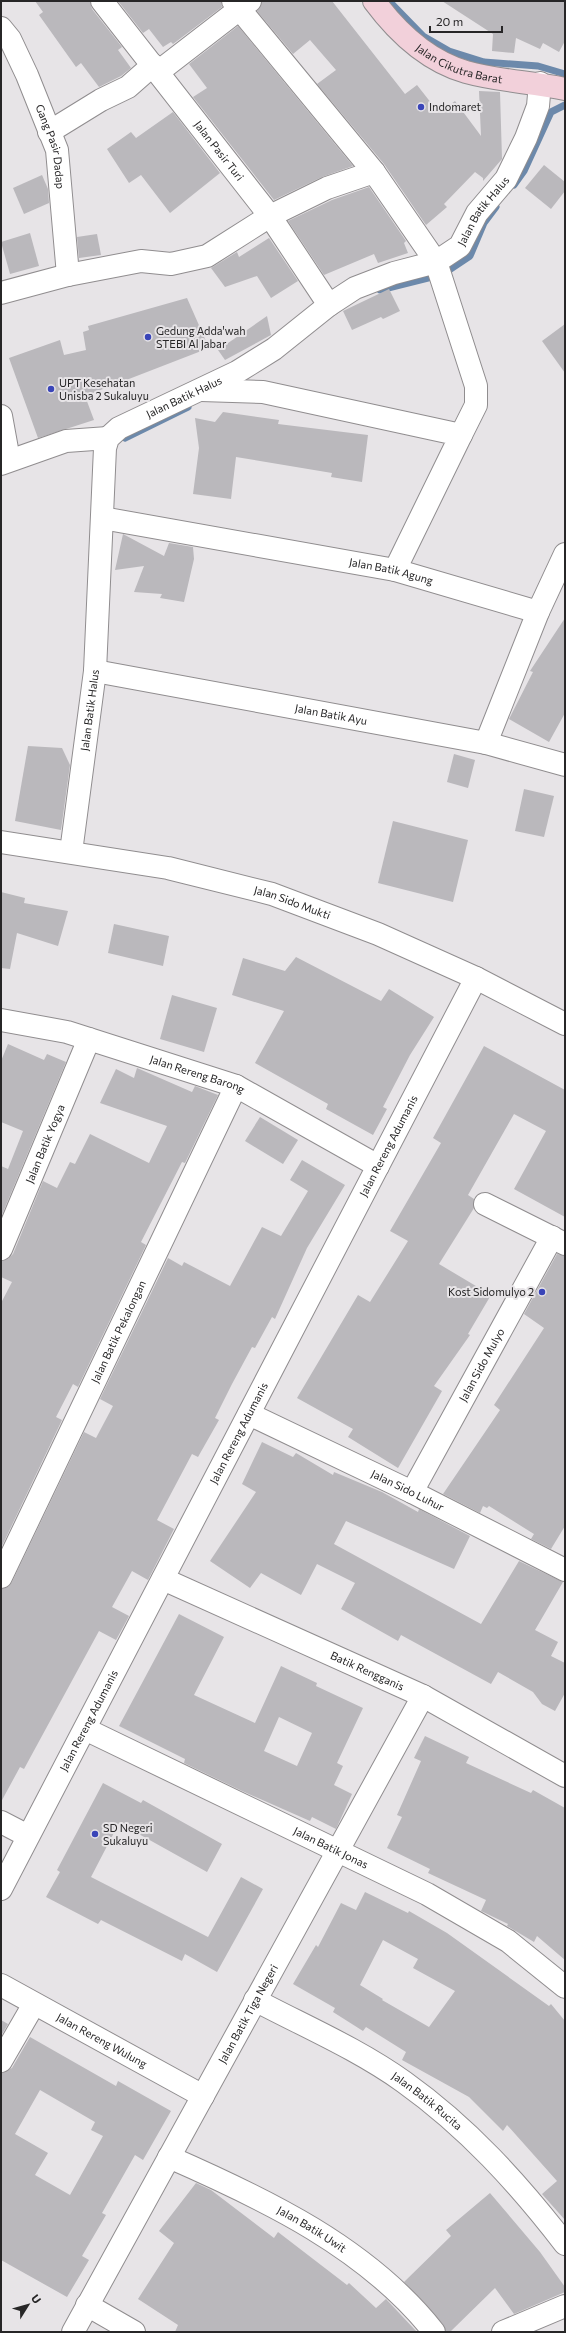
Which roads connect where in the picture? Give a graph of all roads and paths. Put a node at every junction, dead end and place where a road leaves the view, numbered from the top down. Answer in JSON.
{"nodes":[{"id":1,"x":102,"y":1,"type":"edge"},
{"id":2,"x":374,"y":1,"type":"edge"},
{"id":3,"x":240,"y":4,"type":"edge"},
{"id":4,"x":1,"y":28,"type":"edge"},
{"id":5,"x":156,"y":69,"type":"junction"},
{"id":6,"x":540,"y":83,"type":"junction"},
{"id":7,"x":565,"y":88,"type":"edge"},
{"id":8,"x":49,"y":132,"type":"junction"},
{"id":9,"x":374,"y":172,"type":"junction"},
{"id":10,"x":270,"y":216,"type":"junction"},
{"id":11,"x":436,"y":262,"type":"junction"},
{"id":12,"x":68,"y":275,"type":"junction"},
{"id":13,"x":1,"y":293,"type":"edge"},
{"id":14,"x":329,"y":305,"type":"junction"},
{"id":15,"x":196,"y":390,"type":"junction"},
{"id":16,"x":1,"y":416,"type":"edge"},
{"id":17,"x":461,"y":435,"type":"junction"},
{"id":18,"x":108,"y":438,"type":"junction"},
{"id":19,"x":5,"y":462,"type":"edge"},
{"id":20,"x":102,"y":518,"type":"junction"},
{"id":21,"x":565,"y":554,"type":"edge"},
{"id":22,"x":394,"y":570,"type":"junction"},
{"id":23,"x":538,"y":612,"type":"junction"},
{"id":24,"x":95,"y":671,"type":"junction"},
{"id":25,"x":486,"y":743,"type":"junction"},
{"id":26,"x":565,"y":765,"type":"edge"},
{"id":27,"x":1,"y":842,"type":"edge"},
{"id":28,"x":71,"y":852,"type":"junction"},
{"id":29,"x":476,"y":978,"type":"junction"},
{"id":30,"x":1,"y":1020,"type":"edge"},
{"id":31,"x":565,"y":1024,"type":"edge"},
{"id":32,"x":89,"y":1039,"type":"junction"},
{"id":33,"x":236,"y":1086,"type":"junction"},
{"id":34,"x":378,"y":1166,"type":"junction"},
{"id":35,"x":485,"y":1204,"type":"dead end"},
{"id":36,"x":559,"y":1241,"type":"edge"},
{"id":37,"x":1,"y":1249,"type":"edge"},
{"id":38,"x":249,"y":1414,"type":"junction"},
{"id":39,"x":412,"y":1492,"type":"junction"},
{"id":40,"x":565,"y":1570,"type":"edge"},
{"id":41,"x":1,"y":1577,"type":"edge"},
{"id":42,"x":163,"y":1579,"type":"junction"},
{"id":43,"x":423,"y":1696,"type":"junction"},
{"id":44,"x":84,"y":1729,"type":"junction"},
{"id":45,"x":565,"y":1776,"type":"edge"},
{"id":46,"x":1,"y":1822,"type":"edge"},
{"id":47,"x":28,"y":1836,"type":"junction"},
{"id":48,"x":337,"y":1851,"type":"junction"},
{"id":49,"x":1,"y":1888,"type":"edge"},
{"id":50,"x":1,"y":1985,"type":"edge"},
{"id":51,"x":565,"y":1987,"type":"edge"},
{"id":52,"x":255,"y":2000,"type":"junction"},
{"id":53,"x":34,"y":2004,"type":"junction"},
{"id":54,"x":1,"y":2061,"type":"edge"},
{"id":55,"x":203,"y":2096,"type":"junction"},
{"id":56,"x":169,"y":2157,"type":"junction"},
{"id":57,"x":565,"y":2244,"type":"edge"},
{"id":58,"x":87,"y":2305,"type":"junction"},
{"id":59,"x":565,"y":2306,"type":"edge"},
{"id":60,"x":73,"y":2332,"type":"edge"},
{"id":61,"x":134,"y":2332,"type":"edge"},
{"id":62,"x":434,"y":2332,"type":"edge"},
{"id":63,"x":503,"y":2332,"type":"edge"}],
"edges":[{"from":1,"to":5,"type":"street","name":"Jalan Pasir Turi"},
{"from":2,"to":6,"type":"main road","name":"Jalan Cikutra Barat"},
{"from":3,"to":5,"type":"street"},
{"from":3,"to":9,"type":"street"},
{"from":4,"to":8,"type":"street","name":"Gang Pasir Dadap"},
{"from":5,"to":8,"type":"street"},
{"from":5,"to":10,"type":"street","name":"Jalan Pasir Turi"},
{"from":6,"to":7,"type":"main road","name":"Jalan Cikutra Barat"},
{"from":6,"to":11,"type":"street","name":"Jalan Batik Halus"},
{"from":8,"to":12,"type":"street","name":"Gang Pasir Dadap"},
{"from":9,"to":10,"type":"street"},
{"from":9,"to":11,"type":"street"},
{"from":10,"to":12,"type":"street"},
{"from":10,"to":14,"type":"street","name":"Jalan Pasir Turi"},
{"from":11,"to":14,"type":"street","name":"Jalan Batik Halus"},
{"from":11,"to":17,"type":"street"},
{"from":12,"to":13,"type":"street"},
{"from":14,"to":15,"type":"street","name":"Jalan Batik Halus"},
{"from":15,"to":17,"type":"street"},
{"from":15,"to":18,"type":"street","name":"Jalan Batik Halus"},
{"from":16,"to":19,"type":"street"},
{"from":17,"to":22,"type":"street"},
{"from":18,"to":19,"type":"street"},
{"from":18,"to":20,"type":"street","name":"Jalan Batik Halus"},
{"from":20,"to":22,"type":"street","name":"Jalan Batik Agung"},
{"from":20,"to":24,"type":"street","name":"Jalan Batik Halus"},
{"from":21,"to":23,"type":"street"},
{"from":22,"to":23,"type":"street","name":"Jalan Batik Agung"},
{"from":23,"to":25,"type":"street"},
{"from":24,"to":25,"type":"street","name":"Jalan Batik Ayu"},
{"from":24,"to":28,"type":"street","name":"Jalan Batik Halus"},
{"from":25,"to":26,"type":"street","name":"Jalan Batik Ayu"},
{"from":27,"to":28,"type":"street","name":"Jalan Sido Mukti"},
{"from":28,"to":29,"type":"street","name":"Jalan Sido Mukti"},
{"from":29,"to":31,"type":"street","name":"Jalan Sido Mukti"},
{"from":29,"to":34,"type":"street","name":"Jalan Rereng Adumanis"},
{"from":30,"to":32,"type":"street","name":"Jalan Rereng Barong"},
{"from":32,"to":33,"type":"street","name":"Jalan Rereng Barong"},
{"from":32,"to":37,"type":"street","name":"Jalan Batik Yogya"},
{"from":33,"to":34,"type":"street","name":"Jalan Rereng Barong"},
{"from":33,"to":41,"type":"street","name":"Jalan Batik Pekalongan"},
{"from":34,"to":38,"type":"street","name":"Jalan Rereng Adumanis"},
{"from":35,"to":36,"type":"street","name":"Jalan Sido Mulyo"},
{"from":36,"to":39,"type":"street","name":"Jalan Sido Mulyo"},
{"from":38,"to":39,"type":"street","name":"Jalan Sido Luhur"},
{"from":38,"to":42,"type":"street","name":"Jalan Rereng Adumanis"},
{"from":39,"to":40,"type":"street","name":"Jalan Sido Luhur"},
{"from":42,"to":43,"type":"street","name":"Batik Rengganis"},
{"from":42,"to":44,"type":"street","name":"Jalan Rereng Adumanis"},
{"from":43,"to":45,"type":"street","name":"Batik Rengganis"},
{"from":43,"to":48,"type":"street","name":"Jalan Batik Tiga Negeri"},
{"from":44,"to":47,"type":"street","name":"Jalan Rereng Adumanis"},
{"from":44,"to":48,"type":"street","name":"Jalan Batik Jonas"},
{"from":46,"to":47,"type":"street"},
{"from":47,"to":49,"type":"street","name":"Jalan Rereng Adumanis"},
{"from":48,"to":51,"type":"street","name":"Jalan Batik Jonas"},
{"from":48,"to":52,"type":"street","name":"Jalan Batik Tiga Negeri"},
{"from":50,"to":53,"type":"street","name":"Jalan Rereng Wulung"},
{"from":52,"to":55,"type":"street","name":"Jalan Batik Tiga Negeri"},
{"from":52,"to":57,"type":"street","name":"Jalan Batik Rucita"},
{"from":53,"to":54,"type":"street"},
{"from":53,"to":55,"type":"street","name":"Jalan Rereng Wulung"},
{"from":55,"to":56,"type":"street","name":"Jalan Batik Tiga Negeri"},
{"from":56,"to":58,"type":"street","name":"Jalan Batik Tiga Negeri"},
{"from":56,"to":62,"type":"street","name":"Jalan Batik Uwit"},
{"from":58,"to":60,"type":"street","name":"Jalan Batik Tiga Negeri"},
{"from":58,"to":61,"type":"street"},
{"from":59,"to":63,"type":"street"}]}
